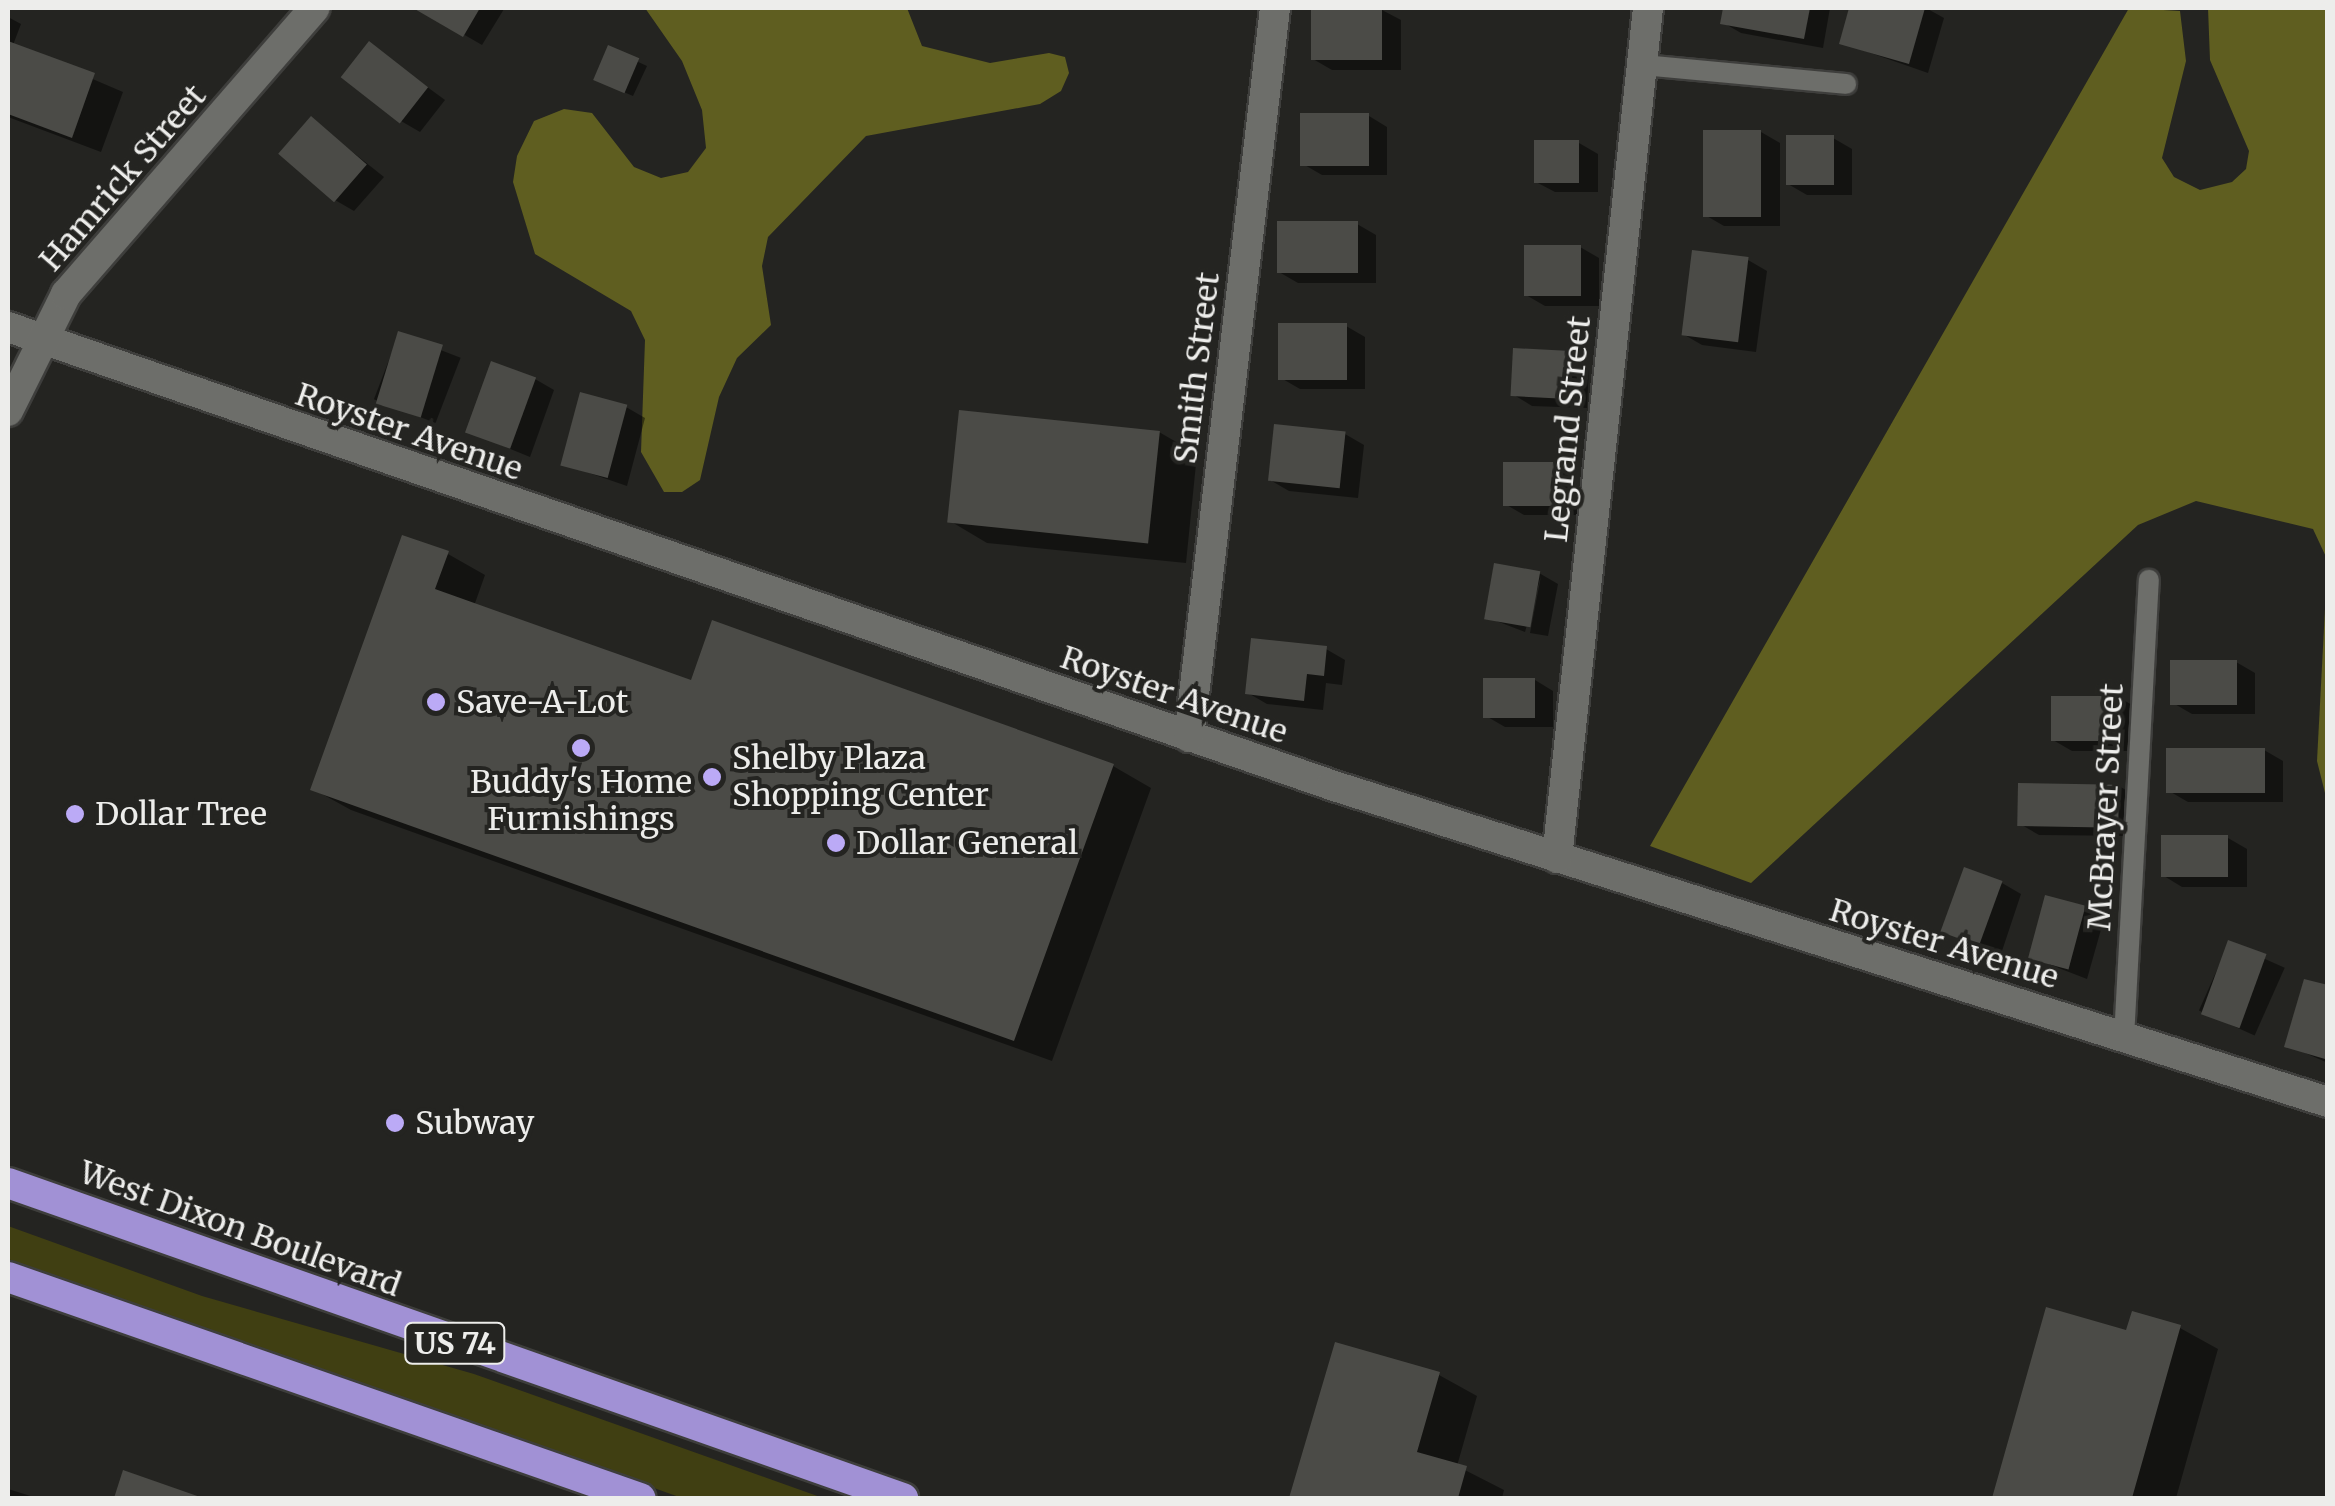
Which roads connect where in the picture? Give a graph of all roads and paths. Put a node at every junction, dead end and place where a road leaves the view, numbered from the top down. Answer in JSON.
{"nodes":[{"id":1,"x":315,"y":8,"type":"edge"},
{"id":2,"x":1275,"y":8,"type":"edge"},
{"id":3,"x":1648,"y":8,"type":"edge"},
{"id":4,"x":1642,"y":65,"type":"junction"},
{"id":5,"x":1846,"y":84,"type":"dead end"},
{"id":6,"x":8,"y":328,"type":"edge"},
{"id":7,"x":40,"y":340,"type":"junction"},
{"id":8,"x":8,"y":411,"type":"edge"},
{"id":9,"x":2148,"y":580,"type":"dead end"},
{"id":10,"x":1189,"y":737,"type":"junction"},
{"id":11,"x":1557,"y":858,"type":"junction"},
{"id":12,"x":2124,"y":1038,"type":"junction"},
{"id":13,"x":2328,"y":1102,"type":"edge"},
{"id":14,"x":8,"y":1183,"type":"edge"},
{"id":15,"x":8,"y":1277,"type":"edge"},
{"id":16,"x":640,"y":1498,"type":"edge"},
{"id":17,"x":903,"y":1498,"type":"edge"}],
"edges":[{"from":1,"to":7,"type":"street","name":"Hamrick Street"},
{"from":2,"to":10,"type":"street","name":"Smith Street"},
{"from":3,"to":4,"type":"street","name":"Legrand Street"},
{"from":4,"to":5,"type":"lane"},
{"from":4,"to":11,"type":"street","name":"Legrand Street"},
{"from":6,"to":7,"type":"street","name":"Royster Avenue"},
{"from":7,"to":8,"type":"street","name":"Hamrick Street"},
{"from":7,"to":10,"type":"street","name":"Royster Avenue"},
{"from":9,"to":12,"type":"lane","name":"McBrayer Street"},
{"from":10,"to":11,"type":"street","name":"Royster Avenue"},
{"from":11,"to":12,"type":"street","name":"Royster Avenue"},
{"from":12,"to":13,"type":"street","name":"Royster Avenue"},
{"from":14,"to":17,"type":"highway","name":"West Dixon Boulevard","number":"US 74"},
{"from":15,"to":16,"type":"highway","number":"US 74"}]}
